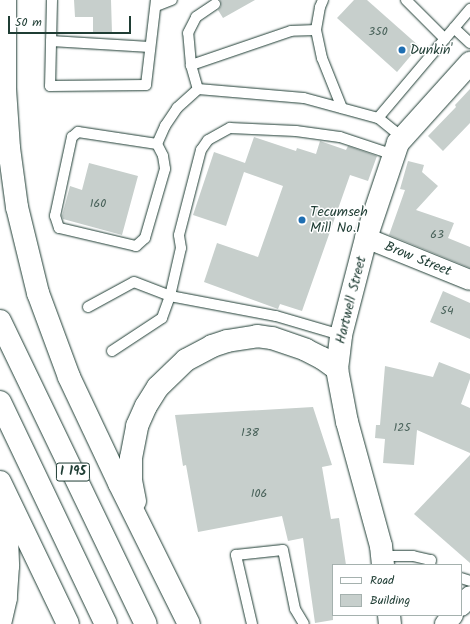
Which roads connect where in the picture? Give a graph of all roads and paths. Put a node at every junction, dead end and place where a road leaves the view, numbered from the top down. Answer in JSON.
{"nodes":[{"id":1,"x":52,"y":0,"type":"edge"},
{"id":2,"x":172,"y":0,"type":"edge"},
{"id":3,"x":323,"y":0,"type":"edge"},
{"id":4,"x":406,"y":0,"type":"edge"},
{"id":5,"x":156,"y":3,"type":"edge"},
{"id":6,"x":215,"y":4,"type":"dead end"},
{"id":7,"x":5,"y":6,"type":"edge"},
{"id":8,"x":470,"y":9,"type":"edge"},
{"id":9,"x":454,"y":28,"type":"junction"},
{"id":10,"x":316,"y":30,"type":"junction"},
{"id":11,"x":445,"y":39,"type":"junction"},
{"id":12,"x":51,"y":41,"type":"junction"},
{"id":13,"x":470,"y":43,"type":"edge"},
{"id":14,"x":150,"y":46,"type":"junction"},
{"id":15,"x":470,"y":63,"type":"edge"},
{"id":16,"x":191,"y":65,"type":"junction"},
{"id":17,"x":198,"y":89,"type":"junction"},
{"id":18,"x":342,"y":108,"type":"junction"},
{"id":19,"x":378,"y":118,"type":"junction"},
{"id":20,"x":157,"y":144,"type":"junction"},
{"id":21,"x":398,"y":146,"type":"junction"},
{"id":22,"x":366,"y":238,"type":"junction"},
{"id":23,"x":470,"y":280,"type":"edge"},
{"id":24,"x":170,"y":296,"type":"junction"},
{"id":25,"x":88,"y":307,"type":"dead end"},
{"id":26,"x":0,"y":321,"type":"edge"},
{"id":27,"x":341,"y":335,"type":"junction"},
{"id":28,"x":112,"y":351,"type":"dead end"},
{"id":29,"x":337,"y":369,"type":"junction"},
{"id":30,"x":0,"y":402,"type":"edge"},
{"id":31,"x":0,"y":482,"type":"edge"},
{"id":32,"x":0,"y":504,"type":"edge"},
{"id":33,"x":147,"y":536,"type":"junction"},
{"id":34,"x":383,"y":560,"type":"edge"},
{"id":35,"x":433,"y":563,"type":"edge"},
{"id":36,"x":470,"y":596,"type":"edge"},
{"id":37,"x":462,"y":605,"type":"edge"},
{"id":38,"x":452,"y":616,"type":"edge"},
{"id":39,"x":0,"y":624,"type":"edge"},
{"id":40,"x":68,"y":624,"type":"edge"},
{"id":41,"x":106,"y":624,"type":"edge"},
{"id":42,"x":146,"y":624,"type":"edge"},
{"id":43,"x":189,"y":624,"type":"edge"},
{"id":44,"x":252,"y":624,"type":"edge"},
{"id":45,"x":304,"y":624,"type":"edge"},
{"id":46,"x":445,"y":624,"type":"edge"}],
"edges":[{"from":1,"to":12,"type":"lane"},
{"from":2,"to":5,"type":"lane"},
{"from":3,"to":10,"type":"lane"},
{"from":4,"to":11,"type":"lane"},
{"from":5,"to":14,"type":"lane"},
{"from":6,"to":16,"type":"lane"},
{"from":7,"to":33,"type":"main road"},
{"from":8,"to":9,"type":"lane"},
{"from":9,"to":11,"type":"lane"},
{"from":9,"to":13,"type":"lane"},
{"from":10,"to":16,"type":"lane"},
{"from":10,"to":18,"type":"lane"},
{"from":11,"to":19,"type":"lane"},
{"from":12,"to":14,"type":"lane"},
{"from":12,"to":14,"type":"lane"},
{"from":15,"to":21,"type":"main road","name":"Hartwell Street"},
{"from":16,"to":17,"type":"lane"},
{"from":17,"to":18,"type":"lane"},
{"from":17,"to":20,"type":"lane"},
{"from":18,"to":19,"type":"lane"},
{"from":19,"to":21,"type":"lane"},
{"from":20,"to":20,"type":"lane"},
{"from":21,"to":22,"type":"main road","name":"Hartwell Street"},
{"from":21,"to":24,"type":"lane"},
{"from":22,"to":23,"type":"street","name":"Brow Street"},
{"from":22,"to":27,"type":"main road","name":"Hartwell Street"},
{"from":24,"to":25,"type":"lane"},
{"from":24,"to":27,"type":"lane"},
{"from":24,"to":28,"type":"lane"},
{"from":26,"to":42,"type":"main road","number":"I 195"},
{"from":27,"to":29,"type":"main road","name":"Hartwell Street"},
{"from":29,"to":33,"type":"main road"},
{"from":29,"to":34,"type":"main road","name":"Hartwell Street"},
{"from":30,"to":41,"type":"main road","number":"I 195"},
{"from":31,"to":40,"type":"main road"},
{"from":32,"to":39,"type":"main road"},
{"from":33,"to":43,"type":"main road"},
{"from":34,"to":35,"type":"lane"},
{"from":36,"to":37,"type":"street"},
{"from":38,"to":46,"type":"street"},
{"from":44,"to":45,"type":"lane"}]}
